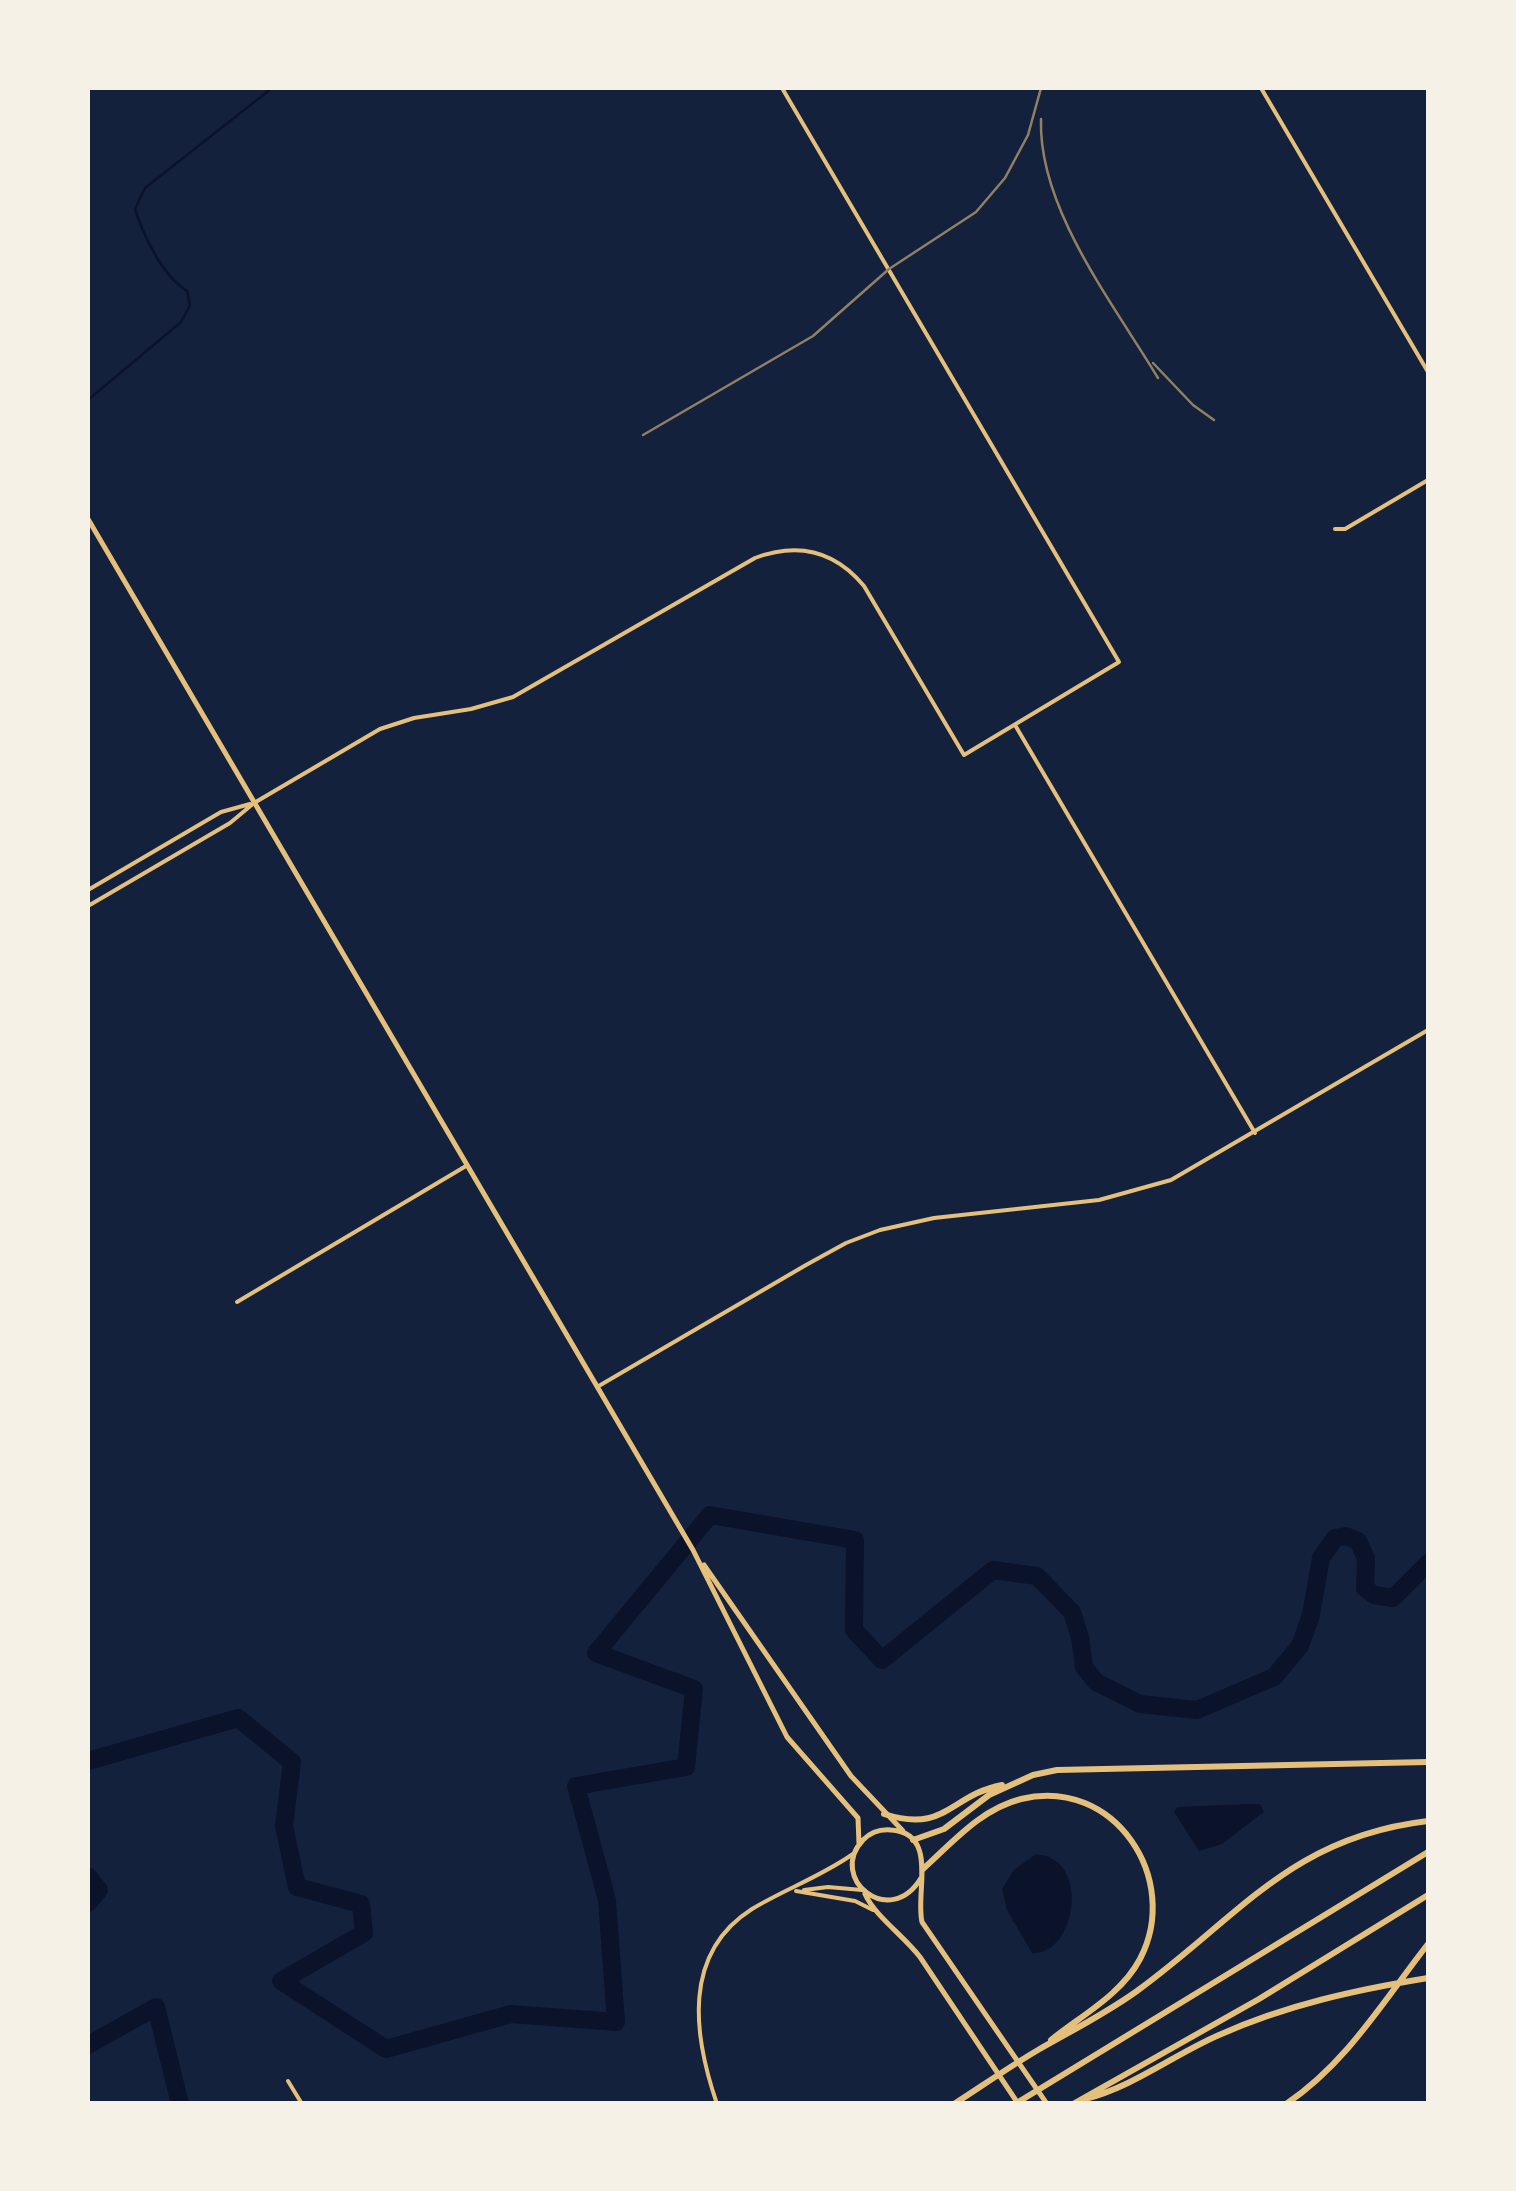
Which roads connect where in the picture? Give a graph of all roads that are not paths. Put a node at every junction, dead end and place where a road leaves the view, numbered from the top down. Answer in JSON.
{"nodes":[{"id":1,"x":782,"y":88,"type":"edge"},
{"id":2,"x":1261,"y":88,"type":"edge"},
{"id":3,"x":1428,"y":372,"type":"edge"},
{"id":4,"x":1428,"y":480,"type":"edge"},
{"id":5,"x":88,"y":519,"type":"edge"},
{"id":6,"x":1335,"y":529,"type":"dead end"},
{"id":7,"x":1014,"y":725,"type":"junction"},
{"id":8,"x":254,"y":803,"type":"junction"},
{"id":9,"x":88,"y":890,"type":"edge"},
{"id":10,"x":88,"y":906,"type":"edge"},
{"id":11,"x":1428,"y":1030,"type":"edge"},
{"id":12,"x":1254,"y":1133,"type":"junction"},
{"id":13,"x":466,"y":1166,"type":"junction"},
{"id":14,"x":238,"y":1302,"type":"dead end"},
{"id":15,"x":596,"y":1388,"type":"junction"},
{"id":16,"x":693,"y":1550,"type":"junction"},
{"id":17,"x":1428,"y":1762,"type":"edge"},
{"id":18,"x":1014,"y":1783,"type":"junction"},
{"id":19,"x":884,"y":1814,"type":"junction"},
{"id":20,"x":1428,"y":1821,"type":"edge"},
{"id":21,"x":911,"y":1838,"type":"junction"},
{"id":22,"x":859,"y":1844,"type":"junction"},
{"id":23,"x":1428,"y":1852,"type":"edge"},
{"id":24,"x":854,"y":1853,"type":"junction"},
{"id":25,"x":923,"y":1869,"type":"junction"},
{"id":26,"x":921,"y":1878,"type":"junction"},
{"id":27,"x":863,"y":1890,"type":"junction"},
{"id":28,"x":793,"y":1891,"type":"junction"},
{"id":29,"x":1428,"y":1895,"type":"edge"},
{"id":30,"x":879,"y":1913,"type":"junction"},
{"id":31,"x":1428,"y":1944,"type":"edge"},
{"id":32,"x":1428,"y":1978,"type":"edge"},
{"id":33,"x":1038,"y":2050,"type":"junction"},
{"id":34,"x":288,"y":2081,"type":"dead end"},
{"id":35,"x":1074,"y":2103,"type":"edge"},
{"id":36,"x":302,"y":2104,"type":"edge"},
{"id":37,"x":717,"y":2104,"type":"edge"},
{"id":38,"x":954,"y":2104,"type":"edge"},
{"id":39,"x":1016,"y":2104,"type":"edge"},
{"id":40,"x":1046,"y":2104,"type":"edge"},
{"id":41,"x":1286,"y":2104,"type":"edge"}],
"edges":[{"from":1,"to":7,"type":"street"},
{"from":2,"to":3,"type":"street"},
{"from":4,"to":6,"type":"street"},
{"from":5,"to":8,"type":"main road"},
{"from":7,"to":8,"type":"street"},
{"from":7,"to":12,"type":"street"},
{"from":8,"to":9,"type":"street"},
{"from":8,"to":10,"type":"street"},
{"from":8,"to":13,"type":"main road"},
{"from":11,"to":12,"type":"street"},
{"from":12,"to":15,"type":"street"},
{"from":13,"to":14,"type":"street"},
{"from":13,"to":15,"type":"main road"},
{"from":15,"to":16,"type":"main road"},
{"from":16,"to":19,"type":"main road"},
{"from":16,"to":22,"type":"main road"},
{"from":17,"to":18,"type":"highway"},
{"from":18,"to":19,"type":"highway"},
{"from":18,"to":21,"type":"highway"},
{"from":19,"to":21,"type":"main road"},
{"from":20,"to":33,"type":"highway"},
{"from":21,"to":22,"type":"main road"},
{"from":21,"to":25,"type":"main road"},
{"from":22,"to":24,"type":"main road"},
{"from":23,"to":39,"type":"highway"},
{"from":24,"to":27,"type":"main road"},
{"from":24,"to":28,"type":"street"},
{"from":25,"to":26,"type":"main road"},
{"from":25,"to":33,"type":"highway"},
{"from":26,"to":27,"type":"main road"},
{"from":26,"to":40,"type":"main road"},
{"from":27,"to":28,"type":"street"},
{"from":27,"to":30,"type":"main road"},
{"from":28,"to":30,"type":"street"},
{"from":28,"to":37,"type":"street"},
{"from":29,"to":35,"type":"highway"},
{"from":30,"to":39,"type":"main road"},
{"from":31,"to":41,"type":"highway"},
{"from":32,"to":35,"type":"highway"},
{"from":33,"to":38,"type":"highway"},
{"from":34,"to":36,"type":"street"}]}
